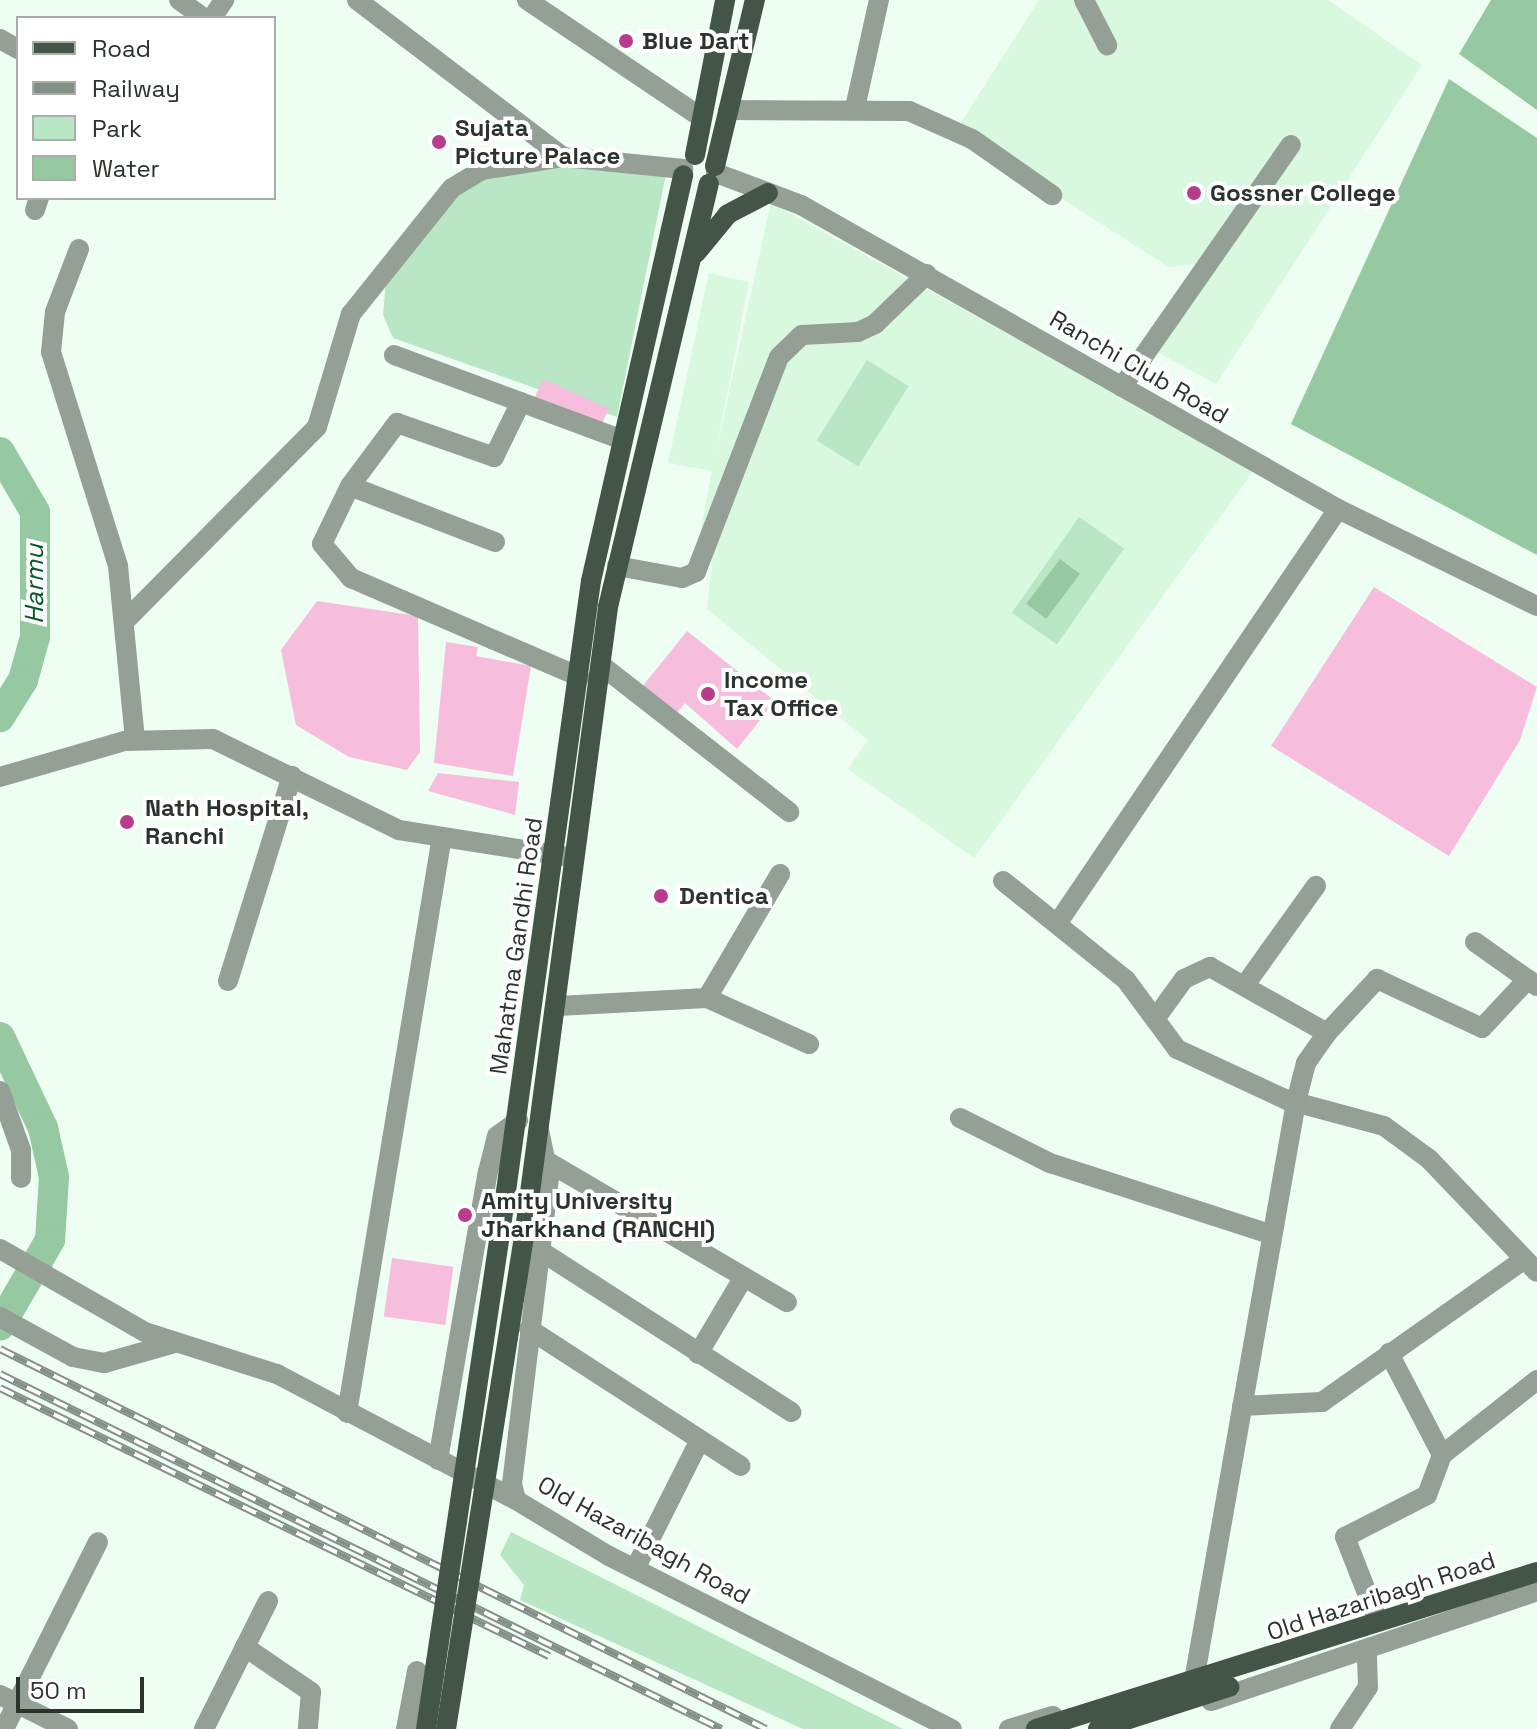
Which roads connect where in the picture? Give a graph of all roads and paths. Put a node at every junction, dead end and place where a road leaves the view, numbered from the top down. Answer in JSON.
{"nodes":[{"id":1,"x":179,"y":0,"type":"edge"},
{"id":2,"x":357,"y":0,"type":"edge"},
{"id":3,"x":527,"y":0,"type":"edge"},
{"id":4,"x":725,"y":0,"type":"edge"},
{"id":5,"x":755,"y":0,"type":"edge"},
{"id":6,"x":879,"y":0,"type":"edge"},
{"id":7,"x":1084,"y":0,"type":"edge"},
{"id":8,"x":201,"y":16,"type":"edge"},
{"id":9,"x":1107,"y":45,"type":"dead end"},
{"id":10,"x":855,"y":108,"type":"junction"},
{"id":11,"x":728,"y":110,"type":"junction"},
{"id":12,"x":699,"y":116,"type":"junction"},
{"id":13,"x":1291,"y":145,"type":"dead end"},
{"id":14,"x":563,"y":157,"type":"junction"},
{"id":15,"x":687,"y":166,"type":"junction"},
{"id":16,"x":713,"y":174,"type":"junction"},
{"id":17,"x":768,"y":193,"type":"junction"},
{"id":18,"x":1052,"y":195,"type":"dead end"},
{"id":19,"x":79,"y":249,"type":"dead end"},
{"id":20,"x":689,"y":262,"type":"junction"},
{"id":21,"x":926,"y":275,"type":"junction"},
{"id":22,"x":394,"y":355,"type":"dead end"},
{"id":23,"x":1122,"y":387,"type":"junction"},
{"id":24,"x":521,"y":402,"type":"junction"},
{"id":25,"x":622,"y":440,"type":"junction"},
{"id":26,"x":350,"y":486,"type":"junction"},
{"id":27,"x":1338,"y":509,"type":"junction"},
{"id":28,"x":495,"y":542,"type":"dead end"},
{"id":29,"x":617,"y":566,"type":"junction"},
{"id":30,"x":1537,"y":606,"type":"edge"},
{"id":31,"x":125,"y":621,"type":"junction"},
{"id":32,"x":601,"y":665,"type":"junction"},
{"id":33,"x":580,"y":677,"type":"junction"},
{"id":34,"x":135,"y":739,"type":"junction"},
{"id":35,"x":292,"y":776,"type":"junction"},
{"id":36,"x":0,"y":777,"type":"edge"},
{"id":37,"x":789,"y":812,"type":"dead end"},
{"id":38,"x":441,"y":842,"type":"junction"},
{"id":39,"x":556,"y":856,"type":"junction"},
{"id":40,"x":578,"y":857,"type":"junction"},
{"id":41,"x":780,"y":874,"type":"dead end"},
{"id":42,"x":1003,"y":881,"type":"dead end"},
{"id":43,"x":1316,"y":886,"type":"dead end"},
{"id":44,"x":1057,"y":924,"type":"junction"},
{"id":45,"x":1475,"y":942,"type":"dead end"},
{"id":46,"x":228,"y":981,"type":"dead end"},
{"id":47,"x":1532,"y":983,"type":"edge"},
{"id":48,"x":1245,"y":985,"type":"junction"},
{"id":49,"x":707,"y":998,"type":"junction"},
{"id":50,"x":558,"y":1006,"type":"junction"},
{"id":51,"x":1155,"y":1019,"type":"junction"},
{"id":52,"x":1327,"y":1033,"type":"junction"},
{"id":53,"x":809,"y":1044,"type":"dead end"},
{"id":54,"x":0,"y":1091,"type":"edge"},
{"id":55,"x":1296,"y":1102,"type":"junction"},
{"id":56,"x":960,"y":1118,"type":"dead end"},
{"id":57,"x":518,"y":1121,"type":"junction"},
{"id":58,"x":539,"y":1130,"type":"junction"},
{"id":59,"x":548,"y":1162,"type":"junction"},
{"id":60,"x":21,"y":1178,"type":"dead end"},
{"id":61,"x":1270,"y":1234,"type":"junction"},
{"id":62,"x":0,"y":1249,"type":"edge"},
{"id":63,"x":539,"y":1250,"type":"junction"},
{"id":64,"x":1531,"y":1265,"type":"edge"},
{"id":65,"x":742,"y":1280,"type":"junction"},
{"id":66,"x":787,"y":1302,"type":"dead end"},
{"id":67,"x":0,"y":1317,"type":"edge"},
{"id":68,"x":529,"y":1329,"type":"junction"},
{"id":69,"x":175,"y":1343,"type":"junction"},
{"id":70,"x":1389,"y":1353,"type":"junction"},
{"id":71,"x":698,"y":1354,"type":"junction"},
{"id":72,"x":1537,"y":1380,"type":"edge"},
{"id":73,"x":1242,"y":1406,"type":"junction"},
{"id":74,"x":791,"y":1412,"type":"dead end"},
{"id":75,"x":347,"y":1413,"type":"junction"},
{"id":76,"x":700,"y":1440,"type":"junction"},
{"id":77,"x":1442,"y":1455,"type":"junction"},
{"id":78,"x":438,"y":1460,"type":"junction"},
{"id":79,"x":741,"y":1466,"type":"dead end"},
{"id":80,"x":516,"y":1500,"type":"junction"},
{"id":81,"x":98,"y":1542,"type":"dead end"},
{"id":82,"x":1537,"y":1562,"type":"edge"},
{"id":83,"x":635,"y":1569,"type":"junction"},
{"id":84,"x":1537,"y":1572,"type":"edge"},
{"id":85,"x":1537,"y":1588,"type":"edge"},
{"id":86,"x":268,"y":1601,"type":"dead end"},
{"id":87,"x":1376,"y":1616,"type":"junction"},
{"id":88,"x":245,"y":1647,"type":"junction"},
{"id":89,"x":1367,"y":1649,"type":"junction"},
{"id":90,"x":417,"y":1671,"type":"dead end"},
{"id":91,"x":1195,"y":1675,"type":"junction"},
{"id":92,"x":8,"y":1699,"type":"edge"},
{"id":93,"x":210,"y":1727,"type":"edge"},
{"id":94,"x":4,"y":1729,"type":"edge"},
{"id":95,"x":68,"y":1729,"type":"edge"},
{"id":96,"x":308,"y":1729,"type":"edge"},
{"id":97,"x":406,"y":1729,"type":"edge"},
{"id":98,"x":426,"y":1729,"type":"edge"},
{"id":99,"x":446,"y":1729,"type":"edge"},
{"id":100,"x":952,"y":1729,"type":"edge"},
{"id":101,"x":1009,"y":1729,"type":"edge"},
{"id":102,"x":1036,"y":1729,"type":"edge"},
{"id":103,"x":1098,"y":1729,"type":"edge"},
{"id":104,"x":1119,"y":1729,"type":"edge"},
{"id":105,"x":1340,"y":1729,"type":"edge"}],
"edges":[{"from":1,"to":8,"type":"street"},
{"from":2,"to":14,"type":"street"},
{"from":3,"to":12,"type":"street"},
{"from":4,"to":12,"type":"main road","name":"Mahatma Gandhi Road"},
{"from":5,"to":11,"type":"main road","name":"Mahatma Gandhi Road"},
{"from":6,"to":10,"type":"street"},
{"from":7,"to":9,"type":"street"},
{"from":10,"to":11,"type":"street"},
{"from":10,"to":18,"type":"street"},
{"from":11,"to":16,"type":"main road","name":"Mahatma Gandhi Road"},
{"from":12,"to":15,"type":"main road","name":"Mahatma Gandhi Road"},
{"from":13,"to":23,"type":"street"},
{"from":14,"to":15,"type":"street"},
{"from":14,"to":31,"type":"street"},
{"from":15,"to":16,"type":"main road"},
{"from":15,"to":16,"type":"main road"},
{"from":15,"to":25,"type":"main road","name":"Mahatma Gandhi Road"},
{"from":16,"to":17,"type":"street","name":"Ranchi Club Road"},
{"from":16,"to":20,"type":"main road","name":"Mahatma Gandhi Road"},
{"from":17,"to":20,"type":"main road"},
{"from":17,"to":21,"type":"street","name":"Ranchi Club Road"},
{"from":19,"to":31,"type":"street"},
{"from":20,"to":29,"type":"main road","name":"Mahatma Gandhi Road"},
{"from":21,"to":23,"type":"street","name":"Ranchi Club Road"},
{"from":21,"to":29,"type":"street"},
{"from":22,"to":24,"type":"street"},
{"from":23,"to":27,"type":"street","name":"Ranchi Club Road"},
{"from":24,"to":25,"type":"street"},
{"from":24,"to":26,"type":"street"},
{"from":25,"to":33,"type":"main road","name":"Mahatma Gandhi Road"},
{"from":26,"to":28,"type":"street"},
{"from":26,"to":33,"type":"street"},
{"from":27,"to":30,"type":"street","name":"Ranchi Club Road"},
{"from":27,"to":44,"type":"street"},
{"from":29,"to":32,"type":"main road","name":"Mahatma Gandhi Road"},
{"from":31,"to":34,"type":"street"},
{"from":32,"to":37,"type":"street"},
{"from":32,"to":40,"type":"main road","name":"Mahatma Gandhi Road"},
{"from":33,"to":39,"type":"main road","name":"Mahatma Gandhi Road"},
{"from":34,"to":35,"type":"street"},
{"from":34,"to":36,"type":"street"},
{"from":35,"to":38,"type":"street"},
{"from":35,"to":46,"type":"street"},
{"from":38,"to":39,"type":"street"},
{"from":38,"to":75,"type":"street"},
{"from":39,"to":40,"type":"street"},
{"from":39,"to":57,"type":"main road","name":"Mahatma Gandhi Road"},
{"from":40,"to":50,"type":"main road","name":"Mahatma Gandhi Road"},
{"from":41,"to":49,"type":"street"},
{"from":42,"to":44,"type":"street"},
{"from":43,"to":48,"type":"street"},
{"from":44,"to":51,"type":"street"},
{"from":45,"to":47,"type":"street"},
{"from":47,"to":52,"type":"street"},
{"from":48,"to":51,"type":"street"},
{"from":48,"to":52,"type":"street"},
{"from":49,"to":50,"type":"street"},
{"from":49,"to":53,"type":"street"},
{"from":50,"to":58,"type":"main road","name":"Mahatma Gandhi Road"},
{"from":51,"to":55,"type":"street"},
{"from":52,"to":55,"type":"street"},
{"from":54,"to":60,"type":"street"},
{"from":55,"to":61,"type":"street"},
{"from":55,"to":64,"type":"street"},
{"from":56,"to":61,"type":"street"},
{"from":57,"to":78,"type":"street"},
{"from":57,"to":98,"type":"main road","name":"Mahatma Gandhi Road","bridge":true},
{"from":58,"to":59,"type":"street","name":"Old Hazaribagh Road"},
{"from":58,"to":99,"type":"main road","name":"Mahatma Gandhi Road","bridge":true},
{"from":59,"to":63,"type":"street","name":"Old Hazaribagh Road"},
{"from":59,"to":65,"type":"street"},
{"from":61,"to":73,"type":"street"},
{"from":62,"to":69,"type":"street"},
{"from":63,"to":68,"type":"street","name":"Old Hazaribagh Road"},
{"from":63,"to":71,"type":"street"},
{"from":64,"to":70,"type":"street"},
{"from":65,"to":66,"type":"street"},
{"from":65,"to":71,"type":"street"},
{"from":67,"to":69,"type":"street"},
{"from":68,"to":76,"type":"street"},
{"from":68,"to":80,"type":"street","name":"Old Hazaribagh Road"},
{"from":69,"to":75,"type":"street"},
{"from":70,"to":73,"type":"street"},
{"from":70,"to":77,"type":"street"},
{"from":71,"to":74,"type":"street"},
{"from":72,"to":77,"type":"street"},
{"from":73,"to":91,"type":"street"},
{"from":75,"to":78,"type":"street"},
{"from":76,"to":79,"type":"street"},
{"from":76,"to":83,"type":"street"},
{"from":77,"to":87,"type":"street"},
{"from":78,"to":80,"type":"street"},
{"from":80,"to":83,"type":"street","name":"Old Hazaribagh Road"},
{"from":81,"to":92,"type":"street"},
{"from":82,"to":87,"type":"street"},
{"from":83,"to":100,"type":"street","name":"Old Hazaribagh Road"},
{"from":84,"to":102,"type":"main road","name":"Old Hazaribagh Road"},
{"from":85,"to":89,"type":"street"},
{"from":85,"to":103,"type":"main road"},
{"from":86,"to":88,"type":"street"},
{"from":87,"to":91,"type":"street"},
{"from":88,"to":93,"type":"street"},
{"from":88,"to":96,"type":"street"},
{"from":89,"to":104,"type":"street"},
{"from":89,"to":105,"type":"street"},
{"from":90,"to":97,"type":"street"},
{"from":91,"to":101,"type":"street"},
{"from":92,"to":94,"type":"street"},
{"from":92,"to":95,"type":"street"}]}
